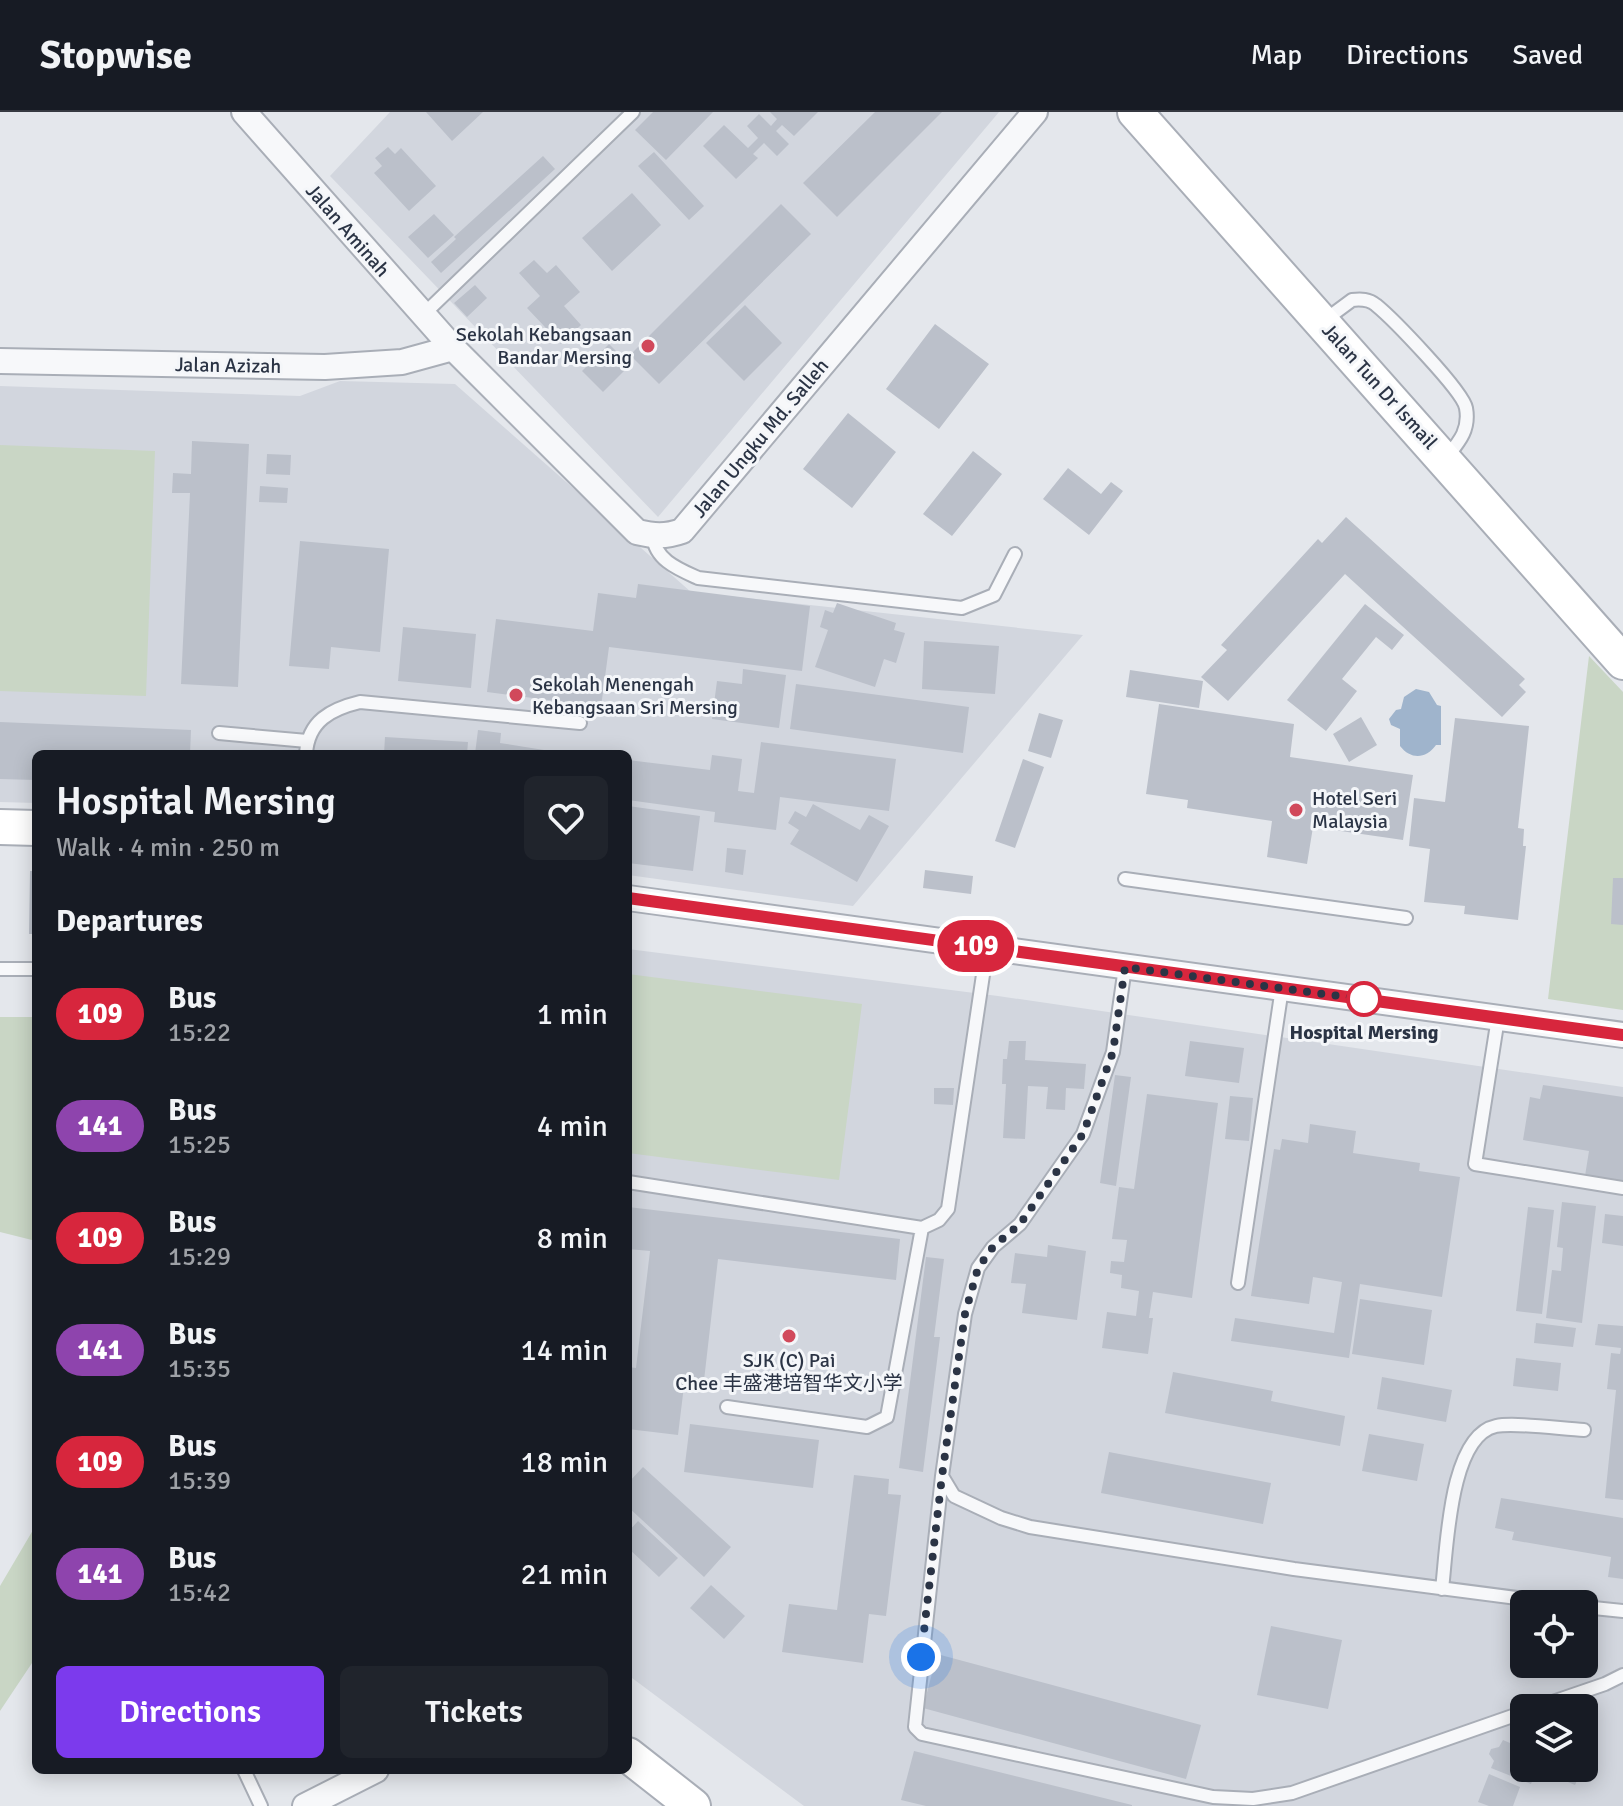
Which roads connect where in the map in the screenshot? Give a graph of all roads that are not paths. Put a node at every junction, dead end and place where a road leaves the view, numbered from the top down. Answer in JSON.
{"nodes":[{"id":1,"x":244,"y":112,"type":"edge"},
{"id":2,"x":633,"y":112,"type":"edge"},
{"id":3,"x":1035,"y":112,"type":"edge"},
{"id":4,"x":1135,"y":112,"type":"edge"},
{"id":5,"x":423,"y":315,"type":"junction"},
{"id":6,"x":1323,"y":322,"type":"junction"},
{"id":7,"x":453,"y":348,"type":"junction"},
{"id":8,"x":0,"y":361,"type":"edge"},
{"id":9,"x":1444,"y":459,"type":"junction"},
{"id":10,"x":653,"y":536,"type":"junction"},
{"id":11,"x":1015,"y":554,"type":"dead end"},
{"id":12,"x":1623,"y":662,"type":"edge"},
{"id":13,"x":580,"y":723,"type":"dead end"},
{"id":14,"x":219,"y":733,"type":"dead end"},
{"id":15,"x":306,"y":748,"type":"edge"},
{"id":16,"x":0,"y":827,"type":"edge"},
{"id":17,"x":32,"y":828,"type":"edge"},
{"id":18,"x":1125,"y":879,"type":"dead end"},
{"id":19,"x":632,"y":899,"type":"edge"},
{"id":20,"x":1406,"y":918,"type":"dead end"},
{"id":21,"x":987,"y":948,"type":"junction"},
{"id":22,"x":1125,"y":967,"type":"junction"},
{"id":23,"x":0,"y":969,"type":"edge"},
{"id":24,"x":32,"y":969,"type":"edge"},
{"id":25,"x":1282,"y":988,"type":"junction"},
{"id":26,"x":1498,"y":1018,"type":"junction"},
{"id":27,"x":1623,"y":1035,"type":"edge"},
{"id":28,"x":632,"y":1183,"type":"edge"},
{"id":29,"x":1623,"y":1188,"type":"edge"},
{"id":30,"x":922,"y":1228,"type":"junction"},
{"id":31,"x":1238,"y":1283,"type":"dead end"},
{"id":32,"x":727,"y":1407,"type":"dead end"},
{"id":33,"x":1584,"y":1430,"type":"dead end"},
{"id":34,"x":942,"y":1476,"type":"junction"},
{"id":35,"x":1442,"y":1589,"type":"junction"},
{"id":36,"x":1510,"y":1597,"type":"edge"},
{"id":37,"x":1598,"y":1608,"type":"edge"},
{"id":38,"x":1623,"y":1611,"type":"edge"},
{"id":39,"x":1623,"y":1675,"type":"edge"},
{"id":40,"x":1576,"y":1694,"type":"edge"},
{"id":41,"x":1510,"y":1717,"type":"edge"},
{"id":42,"x":632,"y":1758,"type":"edge"},
{"id":43,"x":246,"y":1774,"type":"edge"},
{"id":44,"x":368,"y":1774,"type":"edge"},
{"id":45,"x":261,"y":1806,"type":"edge"},
{"id":46,"x":305,"y":1806,"type":"edge"},
{"id":47,"x":693,"y":1806,"type":"edge"}],
"edges":[{"from":1,"to":5,"type":"street","name":"Jalan Aminah"},
{"from":2,"to":5,"type":"lane"},
{"from":3,"to":10,"type":"street","name":"Jalan Ungku Md. Salleh"},
{"from":4,"to":6,"type":"street","name":"Jalan Tun Dr Ismail"},
{"from":5,"to":7,"type":"street","name":"Jalan Aminah"},
{"from":6,"to":9,"type":"street","name":"Jalan Tun Dr Ismail"},
{"from":6,"to":9,"type":"lane"},
{"from":7,"to":8,"type":"street","name":"Jalan Azizah"},
{"from":7,"to":10,"type":"street"},
{"from":9,"to":12,"type":"street","name":"Jalan Tun Dr Ismail"},
{"from":10,"to":11,"type":"lane"},
{"from":13,"to":15,"type":"lane"},
{"from":14,"to":15,"type":"lane"},
{"from":16,"to":17,"type":"street"},
{"from":18,"to":20,"type":"lane"},
{"from":19,"to":21,"type":"street"},
{"from":21,"to":22,"type":"street"},
{"from":21,"to":30,"type":"lane"},
{"from":22,"to":25,"type":"street"},
{"from":22,"to":34,"type":"lane"},
{"from":23,"to":24,"type":"lane"},
{"from":25,"to":26,"type":"street"},
{"from":25,"to":31,"type":"lane"},
{"from":26,"to":27,"type":"street"},
{"from":26,"to":29,"type":"lane"},
{"from":28,"to":30,"type":"lane"},
{"from":30,"to":32,"type":"lane"},
{"from":33,"to":35,"type":"lane"},
{"from":34,"to":35,"type":"lane"},
{"from":34,"to":41,"type":"lane"},
{"from":35,"to":36,"type":"lane"},
{"from":37,"to":38,"type":"lane"},
{"from":39,"to":40,"type":"lane"},
{"from":42,"to":47,"type":"street"},
{"from":43,"to":45,"type":"lane"},
{"from":44,"to":46,"type":"street"}]}
